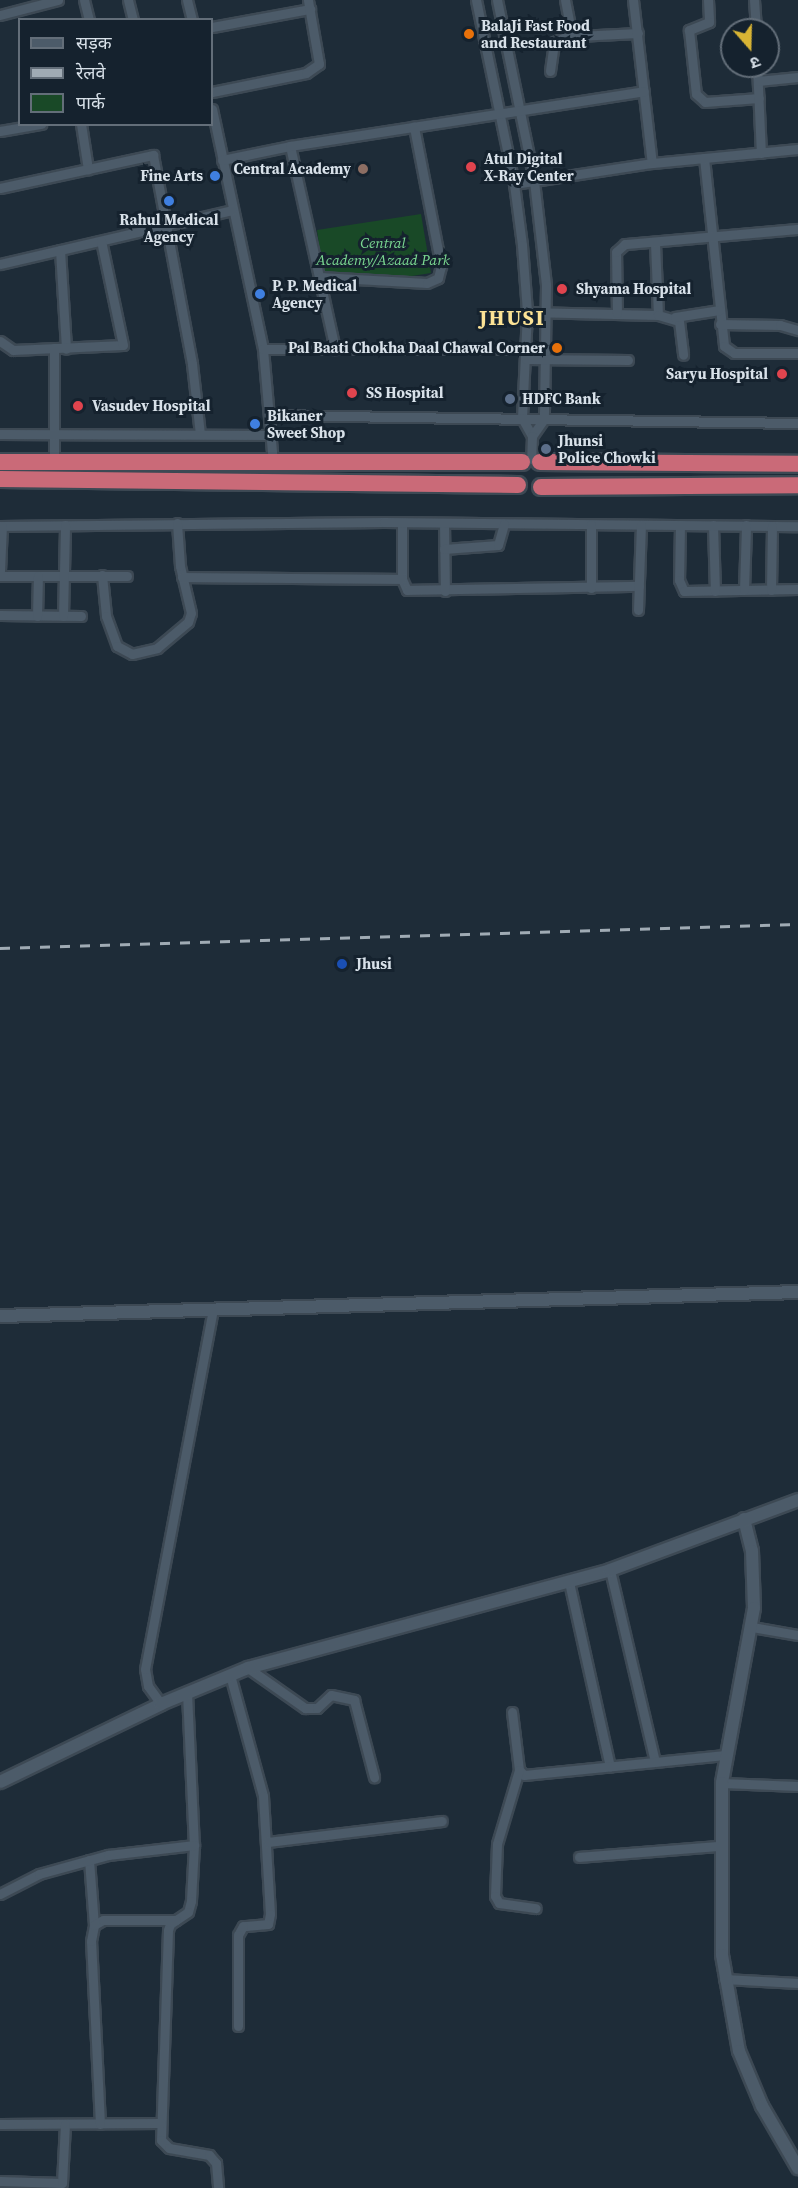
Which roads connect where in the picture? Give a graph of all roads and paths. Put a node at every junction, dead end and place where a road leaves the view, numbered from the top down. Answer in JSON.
{"nodes":[{"id":1,"x":84,"y":0,"type":"edge"},
{"id":2,"x":128,"y":0,"type":"edge"},
{"id":3,"x":188,"y":0,"type":"edge"},
{"id":4,"x":476,"y":0,"type":"edge"},
{"id":5,"x":496,"y":0,"type":"edge"},
{"id":6,"x":565,"y":0,"type":"edge"},
{"id":7,"x":633,"y":0,"type":"edge"},
{"id":8,"x":708,"y":0,"type":"edge"},
{"id":9,"x":754,"y":0,"type":"edge"},
{"id":10,"x":52,"y":1,"type":"edge"},
{"id":11,"x":309,"y":4,"type":"edge"},
{"id":12,"x":0,"y":15,"type":"edge"},
{"id":13,"x":88,"y":18,"type":"edge"},
{"id":14,"x":132,"y":18,"type":"edge"},
{"id":15,"x":192,"y":18,"type":"edge"},
{"id":16,"x":755,"y":18,"type":"edge"},
{"id":17,"x":213,"y":27,"type":"edge"},
{"id":18,"x":574,"y":33,"type":"junction"},
{"id":19,"x":638,"y":33,"type":"junction"},
{"id":20,"x":550,"y":71,"type":"dead end"},
{"id":21,"x":798,"y":77,"type":"edge"},
{"id":22,"x":758,"y":78,"type":"edge"},
{"id":23,"x":758,"y":81,"type":"junction"},
{"id":24,"x":644,"y":91,"type":"junction"},
{"id":25,"x":213,"y":92,"type":"edge"},
{"id":26,"x":759,"y":98,"type":"junction"},
{"id":27,"x":520,"y":111,"type":"junction"},
{"id":28,"x":213,"y":114,"type":"edge"},
{"id":29,"x":500,"y":114,"type":"junction"},
{"id":30,"x":29,"y":126,"type":"edge"},
{"id":31,"x":81,"y":126,"type":"edge"},
{"id":32,"x":414,"y":127,"type":"junction"},
{"id":33,"x":0,"y":131,"type":"edge"},
{"id":34,"x":290,"y":146,"type":"junction"},
{"id":35,"x":798,"y":149,"type":"edge"},
{"id":36,"x":761,"y":153,"type":"junction"},
{"id":37,"x":704,"y":158,"type":"junction"},
{"id":38,"x":222,"y":160,"type":"junction"},
{"id":39,"x":652,"y":163,"type":"junction"},
{"id":40,"x":88,"y":169,"type":"junction"},
{"id":41,"x":534,"y":181,"type":"junction"},
{"id":42,"x":514,"y":184,"type":"junction"},
{"id":43,"x":0,"y":188,"type":"edge"},
{"id":44,"x":232,"y":210,"type":"junction"},
{"id":45,"x":166,"y":226,"type":"junction"},
{"id":46,"x":798,"y":229,"type":"edge"},
{"id":47,"x":712,"y":237,"type":"junction"},
{"id":48,"x":101,"y":241,"type":"junction"},
{"id":49,"x":655,"y":242,"type":"junction"},
{"id":50,"x":60,"y":250,"type":"junction"},
{"id":51,"x":0,"y":264,"type":"edge"},
{"id":52,"x":320,"y":276,"type":"junction"},
{"id":53,"x":719,"y":310,"type":"junction"},
{"id":54,"x":527,"y":312,"type":"junction"},
{"id":55,"x":547,"y":312,"type":"junction"},
{"id":56,"x":617,"y":314,"type":"junction"},
{"id":57,"x":658,"y":315,"type":"junction"},
{"id":58,"x":675,"y":317,"type":"junction"},
{"id":59,"x":720,"y":324,"type":"junction"},
{"id":60,"x":798,"y":330,"type":"edge"},
{"id":61,"x":0,"y":341,"type":"edge"},
{"id":62,"x":54,"y":348,"type":"junction"},
{"id":63,"x":66,"y":349,"type":"junction"},
{"id":64,"x":336,"y":349,"type":"junction"},
{"id":65,"x":264,"y":350,"type":"junction"},
{"id":66,"x":798,"y":353,"type":"edge"},
{"id":67,"x":526,"y":354,"type":"junction"},
{"id":68,"x":683,"y":355,"type":"dead end"},
{"id":69,"x":546,"y":358,"type":"junction"},
{"id":70,"x":628,"y":360,"type":"dead end"},
{"id":71,"x":270,"y":415,"type":"junction"},
{"id":72,"x":522,"y":418,"type":"junction"},
{"id":73,"x":544,"y":419,"type":"junction"},
{"id":74,"x":798,"y":423,"type":"edge"},
{"id":75,"x":53,"y":433,"type":"junction"},
{"id":76,"x":0,"y":434,"type":"edge"},
{"id":77,"x":200,"y":434,"type":"junction"},
{"id":78,"x":271,"y":435,"type":"junction"},
{"id":79,"x":532,"y":436,"type":"junction"},
{"id":80,"x":531,"y":461,"type":"junction"},
{"id":81,"x":0,"y":462,"type":"edge"},
{"id":82,"x":54,"y":462,"type":"junction"},
{"id":83,"x":273,"y":463,"type":"junction"},
{"id":84,"x":798,"y":464,"type":"edge"},
{"id":85,"x":0,"y":479,"type":"edge"},
{"id":86,"x":518,"y":485,"type":"junction"},
{"id":87,"x":798,"y":485,"type":"edge"},
{"id":88,"x":541,"y":487,"type":"junction"},
{"id":89,"x":177,"y":522,"type":"junction"},
{"id":90,"x":402,"y":523,"type":"junction"},
{"id":91,"x":444,"y":523,"type":"junction"},
{"id":92,"x":504,"y":524,"type":"junction"},
{"id":93,"x":65,"y":525,"type":"junction"},
{"id":94,"x":591,"y":525,"type":"junction"},
{"id":95,"x":641,"y":525,"type":"junction"},
{"id":96,"x":680,"y":525,"type":"junction"},
{"id":97,"x":713,"y":525,"type":"junction"},
{"id":98,"x":746,"y":525,"type":"junction"},
{"id":99,"x":1,"y":526,"type":"edge"},
{"id":100,"x":772,"y":526,"type":"junction"},
{"id":101,"x":798,"y":526,"type":"edge"},
{"id":102,"x":444,"y":549,"type":"junction"},
{"id":103,"x":0,"y":571,"type":"edge"},
{"id":104,"x":64,"y":575,"type":"junction"},
{"id":105,"x":102,"y":575,"type":"junction"},
{"id":106,"x":0,"y":576,"type":"edge"},
{"id":107,"x":38,"y":576,"type":"junction"},
{"id":108,"x":127,"y":576,"type":"dead end"},
{"id":109,"x":182,"y":577,"type":"junction"},
{"id":110,"x":402,"y":579,"type":"junction"},
{"id":111,"x":639,"y":586,"type":"junction"},
{"id":112,"x":591,"y":588,"type":"junction"},
{"id":113,"x":798,"y":589,"type":"edge"},
{"id":114,"x":744,"y":590,"type":"junction"},
{"id":115,"x":771,"y":590,"type":"junction"},
{"id":116,"x":445,"y":591,"type":"junction"},
{"id":117,"x":715,"y":591,"type":"junction"},
{"id":118,"x":638,"y":610,"type":"dead end"},
{"id":119,"x":0,"y":615,"type":"edge"},
{"id":120,"x":37,"y":616,"type":"junction"},
{"id":121,"x":63,"y":616,"type":"junction"},
{"id":122,"x":81,"y":616,"type":"dead end"},
{"id":123,"x":798,"y":1292,"type":"edge"},
{"id":124,"x":213,"y":1308,"type":"junction"},
{"id":125,"x":0,"y":1316,"type":"edge"},
{"id":126,"x":798,"y":1500,"type":"edge"},
{"id":127,"x":744,"y":1519,"type":"junction"},
{"id":128,"x":610,"y":1570,"type":"junction"},
{"id":129,"x":569,"y":1582,"type":"junction"},
{"id":130,"x":752,"y":1627,"type":"junction"},
{"id":131,"x":798,"y":1635,"type":"edge"},
{"id":132,"x":248,"y":1668,"type":"junction"},
{"id":133,"x":230,"y":1675,"type":"junction"},
{"id":134,"x":187,"y":1693,"type":"junction"},
{"id":135,"x":161,"y":1704,"type":"junction"},
{"id":136,"x":512,"y":1712,"type":"dead end"},
{"id":137,"x":725,"y":1755,"type":"junction"},
{"id":138,"x":655,"y":1762,"type":"junction"},
{"id":139,"x":610,"y":1767,"type":"junction"},
{"id":140,"x":519,"y":1770,"type":"junction"},
{"id":141,"x":374,"y":1777,"type":"dead end"},
{"id":142,"x":0,"y":1782,"type":"edge"},
{"id":143,"x":722,"y":1783,"type":"junction"},
{"id":144,"x":798,"y":1786,"type":"edge"},
{"id":145,"x":442,"y":1821,"type":"dead end"},
{"id":146,"x":268,"y":1842,"type":"junction"},
{"id":147,"x":194,"y":1845,"type":"junction"},
{"id":148,"x":720,"y":1846,"type":"junction"},
{"id":149,"x":579,"y":1857,"type":"dead end"},
{"id":150,"x":89,"y":1860,"type":"junction"},
{"id":151,"x":0,"y":1894,"type":"edge"},
{"id":152,"x":536,"y":1908,"type":"dead end"},
{"id":153,"x":176,"y":1920,"type":"junction"},
{"id":154,"x":94,"y":1926,"type":"junction"},
{"id":155,"x":724,"y":1979,"type":"junction"},
{"id":156,"x":798,"y":1983,"type":"edge"},
{"id":157,"x":238,"y":2026,"type":"dead end"},
{"id":158,"x":161,"y":2123,"type":"junction"},
{"id":159,"x":0,"y":2124,"type":"edge"},
{"id":160,"x":65,"y":2124,"type":"junction"},
{"id":161,"x":100,"y":2124,"type":"junction"},
{"id":162,"x":798,"y":2168,"type":"edge"},
{"id":163,"x":0,"y":2181,"type":"edge"},
{"id":164,"x":218,"y":2188,"type":"edge"}],
"edges":[{"from":1,"to":13,"type":"street"},
{"from":2,"to":14,"type":"street"},
{"from":3,"to":15,"type":"street"},
{"from":4,"to":29,"type":"street"},
{"from":5,"to":27,"type":"street"},
{"from":6,"to":18,"type":"street"},
{"from":7,"to":19,"type":"street"},
{"from":8,"to":26,"type":"street"},
{"from":9,"to":16,"type":"street"},
{"from":10,"to":12,"type":"street"},
{"from":11,"to":17,"type":"street"},
{"from":11,"to":25,"type":"street"},
{"from":18,"to":19,"type":"street"},
{"from":18,"to":20,"type":"street"},
{"from":19,"to":24,"type":"street"},
{"from":21,"to":23,"type":"street"},
{"from":22,"to":23,"type":"street"},
{"from":23,"to":26,"type":"street"},
{"from":24,"to":27,"type":"street"},
{"from":24,"to":39,"type":"street"},
{"from":26,"to":36,"type":"street"},
{"from":27,"to":29,"type":"street"},
{"from":27,"to":41,"type":"street"},
{"from":28,"to":38,"type":"street"},
{"from":29,"to":32,"type":"street"},
{"from":29,"to":42,"type":"street"},
{"from":30,"to":33,"type":"street"},
{"from":31,"to":40,"type":"street"},
{"from":32,"to":34,"type":"street"},
{"from":32,"to":52,"type":"street"},
{"from":34,"to":38,"type":"street"},
{"from":34,"to":52,"type":"street"},
{"from":35,"to":36,"type":"street"},
{"from":36,"to":37,"type":"street"},
{"from":37,"to":39,"type":"street"},
{"from":37,"to":47,"type":"street"},
{"from":38,"to":44,"type":"street"},
{"from":39,"to":41,"type":"street"},
{"from":40,"to":43,"type":"street"},
{"from":40,"to":45,"type":"street"},
{"from":41,"to":42,"type":"street"},
{"from":41,"to":55,"type":"street"},
{"from":42,"to":54,"type":"street"},
{"from":44,"to":45,"type":"street"},
{"from":44,"to":65,"type":"street"},
{"from":45,"to":48,"type":"street"},
{"from":45,"to":77,"type":"street"},
{"from":46,"to":47,"type":"street"},
{"from":47,"to":49,"type":"street"},
{"from":47,"to":53,"type":"street"},
{"from":48,"to":50,"type":"street"},
{"from":48,"to":63,"type":"street"},
{"from":49,"to":56,"type":"street"},
{"from":49,"to":57,"type":"street"},
{"from":50,"to":51,"type":"street"},
{"from":50,"to":63,"type":"street"},
{"from":52,"to":64,"type":"street"},
{"from":53,"to":58,"type":"street"},
{"from":53,"to":59,"type":"street"},
{"from":54,"to":55,"type":"street"},
{"from":54,"to":67,"type":"street"},
{"from":55,"to":56,"type":"street"},
{"from":55,"to":69,"type":"street"},
{"from":56,"to":57,"type":"street"},
{"from":57,"to":58,"type":"street"},
{"from":58,"to":68,"type":"street"},
{"from":59,"to":60,"type":"street"},
{"from":59,"to":66,"type":"street"},
{"from":61,"to":62,"type":"street"},
{"from":62,"to":63,"type":"street"},
{"from":62,"to":75,"type":"street"},
{"from":64,"to":65,"type":"street"},
{"from":64,"to":67,"type":"street"},
{"from":65,"to":71,"type":"street"},
{"from":67,"to":69,"type":"street"},
{"from":67,"to":72,"type":"street"},
{"from":69,"to":70,"type":"street"},
{"from":69,"to":73,"type":"street"},
{"from":71,"to":72,"type":"street"},
{"from":71,"to":78,"type":"street"},
{"from":72,"to":73,"type":"street"},
{"from":72,"to":79,"type":"street"},
{"from":73,"to":74,"type":"street"},
{"from":73,"to":79,"type":"street"},
{"from":75,"to":76,"type":"street"},
{"from":75,"to":77,"type":"street"},
{"from":75,"to":82,"type":"street"},
{"from":77,"to":78,"type":"street"},
{"from":78,"to":83,"type":"street"},
{"from":79,"to":80,"type":"street"},
{"from":80,"to":83,"type":"highway"},
{"from":80,"to":84,"type":"highway"},
{"from":80,"to":86,"type":"highway"},
{"from":80,"to":88,"type":"highway"},
{"from":81,"to":82,"type":"highway"},
{"from":82,"to":83,"type":"highway"},
{"from":85,"to":86,"type":"highway"},
{"from":86,"to":88,"type":"highway"},
{"from":87,"to":88,"type":"highway"},
{"from":89,"to":90,"type":"street"},
{"from":89,"to":93,"type":"street"},
{"from":89,"to":109,"type":"street"},
{"from":90,"to":91,"type":"street"},
{"from":90,"to":110,"type":"street"},
{"from":91,"to":92,"type":"street"},
{"from":91,"to":102,"type":"street"},
{"from":92,"to":94,"type":"street"},
{"from":92,"to":102,"type":"street"},
{"from":93,"to":99,"type":"street"},
{"from":93,"to":104,"type":"street"},
{"from":94,"to":95,"type":"street"},
{"from":94,"to":112,"type":"street"},
{"from":95,"to":96,"type":"street"},
{"from":95,"to":111,"type":"street"},
{"from":96,"to":97,"type":"street"},
{"from":96,"to":117,"type":"street"},
{"from":97,"to":98,"type":"street"},
{"from":97,"to":117,"type":"street"},
{"from":98,"to":100,"type":"street"},
{"from":98,"to":114,"type":"street"},
{"from":99,"to":103,"type":"street"},
{"from":100,"to":101,"type":"street"},
{"from":100,"to":115,"type":"street"},
{"from":102,"to":116,"type":"street"},
{"from":104,"to":105,"type":"street"},
{"from":104,"to":107,"type":"street"},
{"from":104,"to":121,"type":"street"},
{"from":105,"to":108,"type":"street"},
{"from":105,"to":109,"type":"street"},
{"from":106,"to":107,"type":"street"},
{"from":107,"to":120,"type":"street"},
{"from":109,"to":110,"type":"street"},
{"from":110,"to":116,"type":"street"},
{"from":111,"to":112,"type":"street"},
{"from":111,"to":118,"type":"street"},
{"from":112,"to":116,"type":"street"},
{"from":113,"to":115,"type":"street"},
{"from":114,"to":115,"type":"street"},
{"from":114,"to":117,"type":"street"},
{"from":119,"to":120,"type":"street"},
{"from":120,"to":121,"type":"street"},
{"from":121,"to":122,"type":"street"},
{"from":123,"to":124,"type":"street"},
{"from":124,"to":125,"type":"street"},
{"from":124,"to":135,"type":"street"},
{"from":126,"to":127,"type":"street"},
{"from":127,"to":128,"type":"street"},
{"from":127,"to":130,"type":"street"},
{"from":128,"to":129,"type":"street"},
{"from":128,"to":138,"type":"street"},
{"from":129,"to":132,"type":"street"},
{"from":129,"to":139,"type":"street"},
{"from":130,"to":131,"type":"street"},
{"from":130,"to":137,"type":"street"},
{"from":132,"to":133,"type":"street"},
{"from":132,"to":141,"type":"street"},
{"from":133,"to":134,"type":"street"},
{"from":133,"to":146,"type":"street"},
{"from":134,"to":135,"type":"street"},
{"from":134,"to":147,"type":"street"},
{"from":135,"to":142,"type":"street"},
{"from":136,"to":140,"type":"street"},
{"from":137,"to":138,"type":"street"},
{"from":137,"to":143,"type":"street"},
{"from":138,"to":139,"type":"street"},
{"from":139,"to":140,"type":"street"},
{"from":140,"to":152,"type":"street"},
{"from":143,"to":144,"type":"street"},
{"from":143,"to":148,"type":"street"},
{"from":145,"to":146,"type":"street"},
{"from":146,"to":157,"type":"street"},
{"from":147,"to":150,"type":"street"},
{"from":147,"to":153,"type":"street"},
{"from":148,"to":149,"type":"street"},
{"from":148,"to":155,"type":"street"},
{"from":150,"to":151,"type":"street"},
{"from":150,"to":154,"type":"street"},
{"from":153,"to":154,"type":"street"},
{"from":153,"to":158,"type":"street"},
{"from":154,"to":161,"type":"street"},
{"from":155,"to":156,"type":"street"},
{"from":155,"to":162,"type":"street"},
{"from":158,"to":161,"type":"street"},
{"from":158,"to":164,"type":"street"},
{"from":159,"to":160,"type":"street"},
{"from":160,"to":161,"type":"street"},
{"from":160,"to":163,"type":"street"}]}
